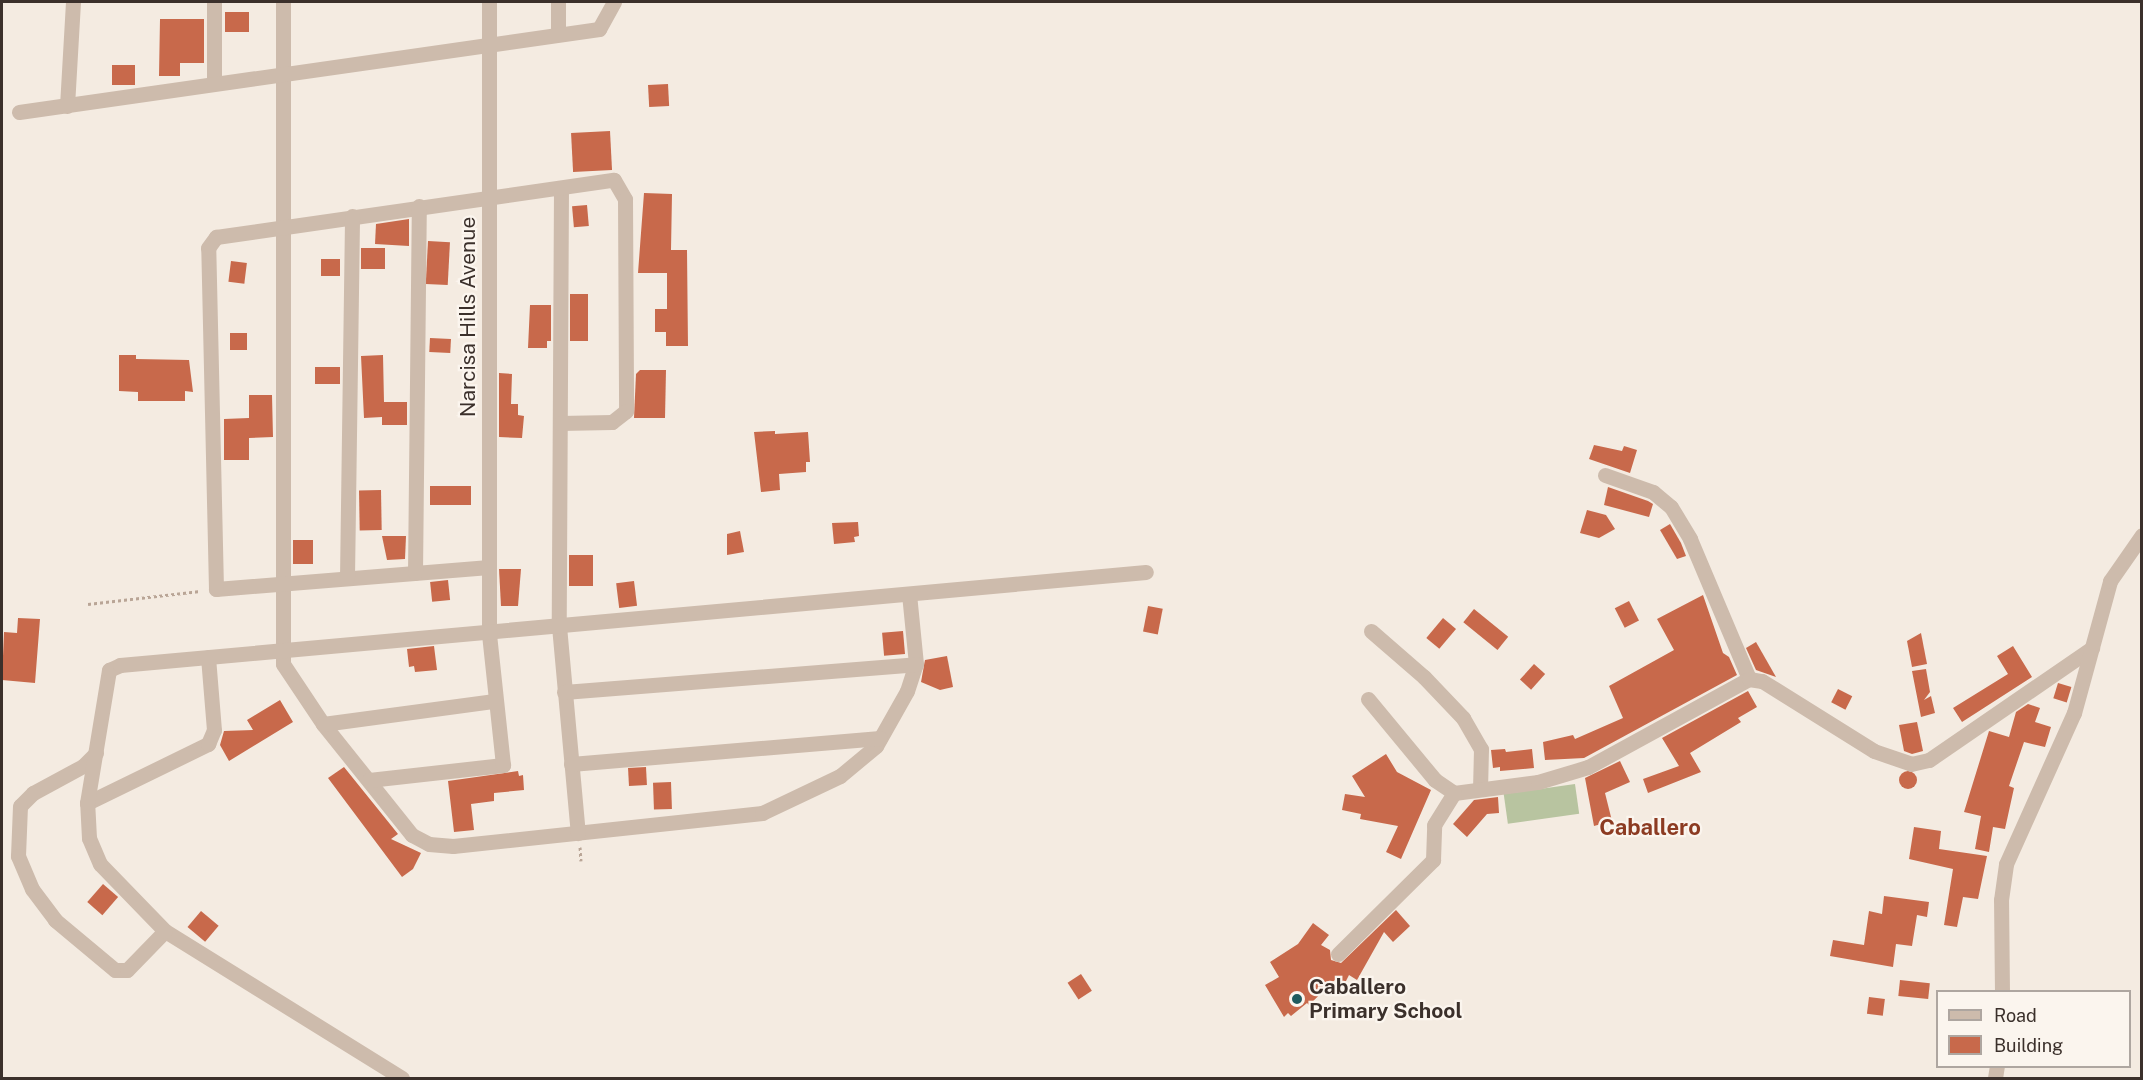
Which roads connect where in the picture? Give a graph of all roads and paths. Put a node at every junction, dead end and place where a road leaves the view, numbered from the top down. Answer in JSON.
{"nodes":[{"id":1,"x":73,"y":2,"type":"edge"},
{"id":2,"x":214,"y":2,"type":"edge"},
{"id":3,"x":283,"y":2,"type":"edge"},
{"id":4,"x":489,"y":2,"type":"edge"},
{"id":5,"x":558,"y":2,"type":"edge"},
{"id":6,"x":614,"y":2,"type":"edge"},
{"id":7,"x":558,"y":34,"type":"junction"},
{"id":8,"x":489,"y":44,"type":"junction"},
{"id":9,"x":282,"y":73,"type":"junction"},
{"id":10,"x":214,"y":84,"type":"junction"},
{"id":11,"x":67,"y":106,"type":"junction"},
{"id":12,"x":19,"y":112,"type":"dead end"},
{"id":13,"x":561,"y":189,"type":"junction"},
{"id":14,"x":489,"y":196,"type":"junction"},
{"id":15,"x":419,"y":206,"type":"junction"},
{"id":16,"x":352,"y":216,"type":"junction"},
{"id":17,"x":281,"y":227,"type":"junction"},
{"id":18,"x":560,"y":423,"type":"junction"},
{"id":19,"x":1605,"y":475,"type":"dead end"},
{"id":20,"x":2142,"y":535,"type":"edge"},
{"id":21,"x":489,"y":567,"type":"junction"},
{"id":22,"x":1146,"y":572,"type":"dead end"},
{"id":23,"x":415,"y":573,"type":"junction"},
{"id":24,"x":346,"y":578,"type":"junction"},
{"id":25,"x":282,"y":583,"type":"junction"},
{"id":26,"x":216,"y":589,"type":"junction"},
{"id":27,"x":909,"y":594,"type":"junction"},
{"id":28,"x":88,"y":604,"type":"dead end"},
{"id":29,"x":559,"y":627,"type":"junction"},
{"id":30,"x":1371,"y":632,"type":"dead end"},
{"id":31,"x":489,"y":633,"type":"junction"},
{"id":32,"x":2092,"y":648,"type":"junction"},
{"id":33,"x":282,"y":651,"type":"junction"},
{"id":34,"x":208,"y":657,"type":"junction"},
{"id":35,"x":916,"y":664,"type":"junction"},
{"id":36,"x":1749,"y":679,"type":"junction"},
{"id":37,"x":564,"y":692,"type":"junction"},
{"id":38,"x":1368,"y":699,"type":"dead end"},
{"id":39,"x":494,"y":701,"type":"junction"},
{"id":40,"x":323,"y":724,"type":"junction"},
{"id":41,"x":880,"y":738,"type":"junction"},
{"id":42,"x":96,"y":753,"type":"junction"},
{"id":43,"x":571,"y":764,"type":"junction"},
{"id":44,"x":369,"y":780,"type":"junction"},
{"id":45,"x":1480,"y":789,"type":"junction"},
{"id":46,"x":1454,"y":793,"type":"junction"},
{"id":47,"x":87,"y":803,"type":"junction"},
{"id":48,"x":578,"y":833,"type":"junction"},
{"id":49,"x":165,"y":931,"type":"junction"},
{"id":50,"x":1338,"y":954,"type":"dead end"},
{"id":51,"x":2002,"y":990,"type":"edge"},
{"id":52,"x":379,"y":1073,"type":"edge"},
{"id":53,"x":402,"y":1078,"type":"edge"}],
"edges":[{"from":1,"to":11,"type":"street"},
{"from":2,"to":10,"type":"street"},
{"from":3,"to":9,"type":"street"},
{"from":4,"to":8,"type":"street","name":"Narcisa Hills Avenue"},
{"from":5,"to":7,"type":"street"},
{"from":6,"to":7,"type":"street"},
{"from":7,"to":8,"type":"street"},
{"from":8,"to":9,"type":"street"},
{"from":8,"to":14,"type":"street","name":"Narcisa Hills Avenue"},
{"from":9,"to":10,"type":"street"},
{"from":9,"to":17,"type":"street"},
{"from":10,"to":11,"type":"street"},
{"from":11,"to":12,"type":"street"},
{"from":13,"to":14,"type":"street"},
{"from":13,"to":18,"type":"street"},
{"from":13,"to":18,"type":"street"},
{"from":14,"to":15,"type":"street"},
{"from":14,"to":21,"type":"street","name":"Narcisa Hills Avenue"},
{"from":15,"to":16,"type":"street"},
{"from":15,"to":23,"type":"street"},
{"from":16,"to":17,"type":"street"},
{"from":16,"to":24,"type":"street"},
{"from":17,"to":25,"type":"street"},
{"from":17,"to":26,"type":"street"},
{"from":18,"to":29,"type":"street"},
{"from":19,"to":36,"type":"street"},
{"from":20,"to":32,"type":"street"},
{"from":21,"to":23,"type":"street"},
{"from":21,"to":31,"type":"street","name":"Narcisa Hills Avenue"},
{"from":22,"to":27,"type":"street"},
{"from":23,"to":24,"type":"street"},
{"from":24,"to":25,"type":"street"},
{"from":25,"to":26,"type":"street"},
{"from":25,"to":33,"type":"street"},
{"from":26,"to":28,"type":"path"},
{"from":27,"to":29,"type":"street"},
{"from":27,"to":35,"type":"street"},
{"from":29,"to":31,"type":"street"},
{"from":29,"to":37,"type":"street"},
{"from":30,"to":45,"type":"street"},
{"from":31,"to":33,"type":"street"},
{"from":31,"to":39,"type":"street","name":"Narcisa Hills Avenue"},
{"from":32,"to":36,"type":"street"},
{"from":32,"to":51,"type":"street"},
{"from":33,"to":34,"type":"street"},
{"from":33,"to":40,"type":"street"},
{"from":34,"to":42,"type":"street"},
{"from":34,"to":47,"type":"street"},
{"from":35,"to":37,"type":"street"},
{"from":35,"to":41,"type":"street"},
{"from":36,"to":45,"type":"street"},
{"from":37,"to":43,"type":"street"},
{"from":38,"to":46,"type":"street"},
{"from":39,"to":40,"type":"street"},
{"from":39,"to":44,"type":"street","name":"Narcisa Hills Avenue"},
{"from":40,"to":44,"type":"street"},
{"from":41,"to":43,"type":"street"},
{"from":41,"to":48,"type":"street"},
{"from":42,"to":47,"type":"street"},
{"from":42,"to":49,"type":"street"},
{"from":43,"to":48,"type":"street"},
{"from":44,"to":48,"type":"street"},
{"from":45,"to":46,"type":"street"},
{"from":46,"to":50,"type":"street"},
{"from":47,"to":49,"type":"street"},
{"from":49,"to":52,"type":"street"},
{"from":52,"to":53,"type":"street"}]}
